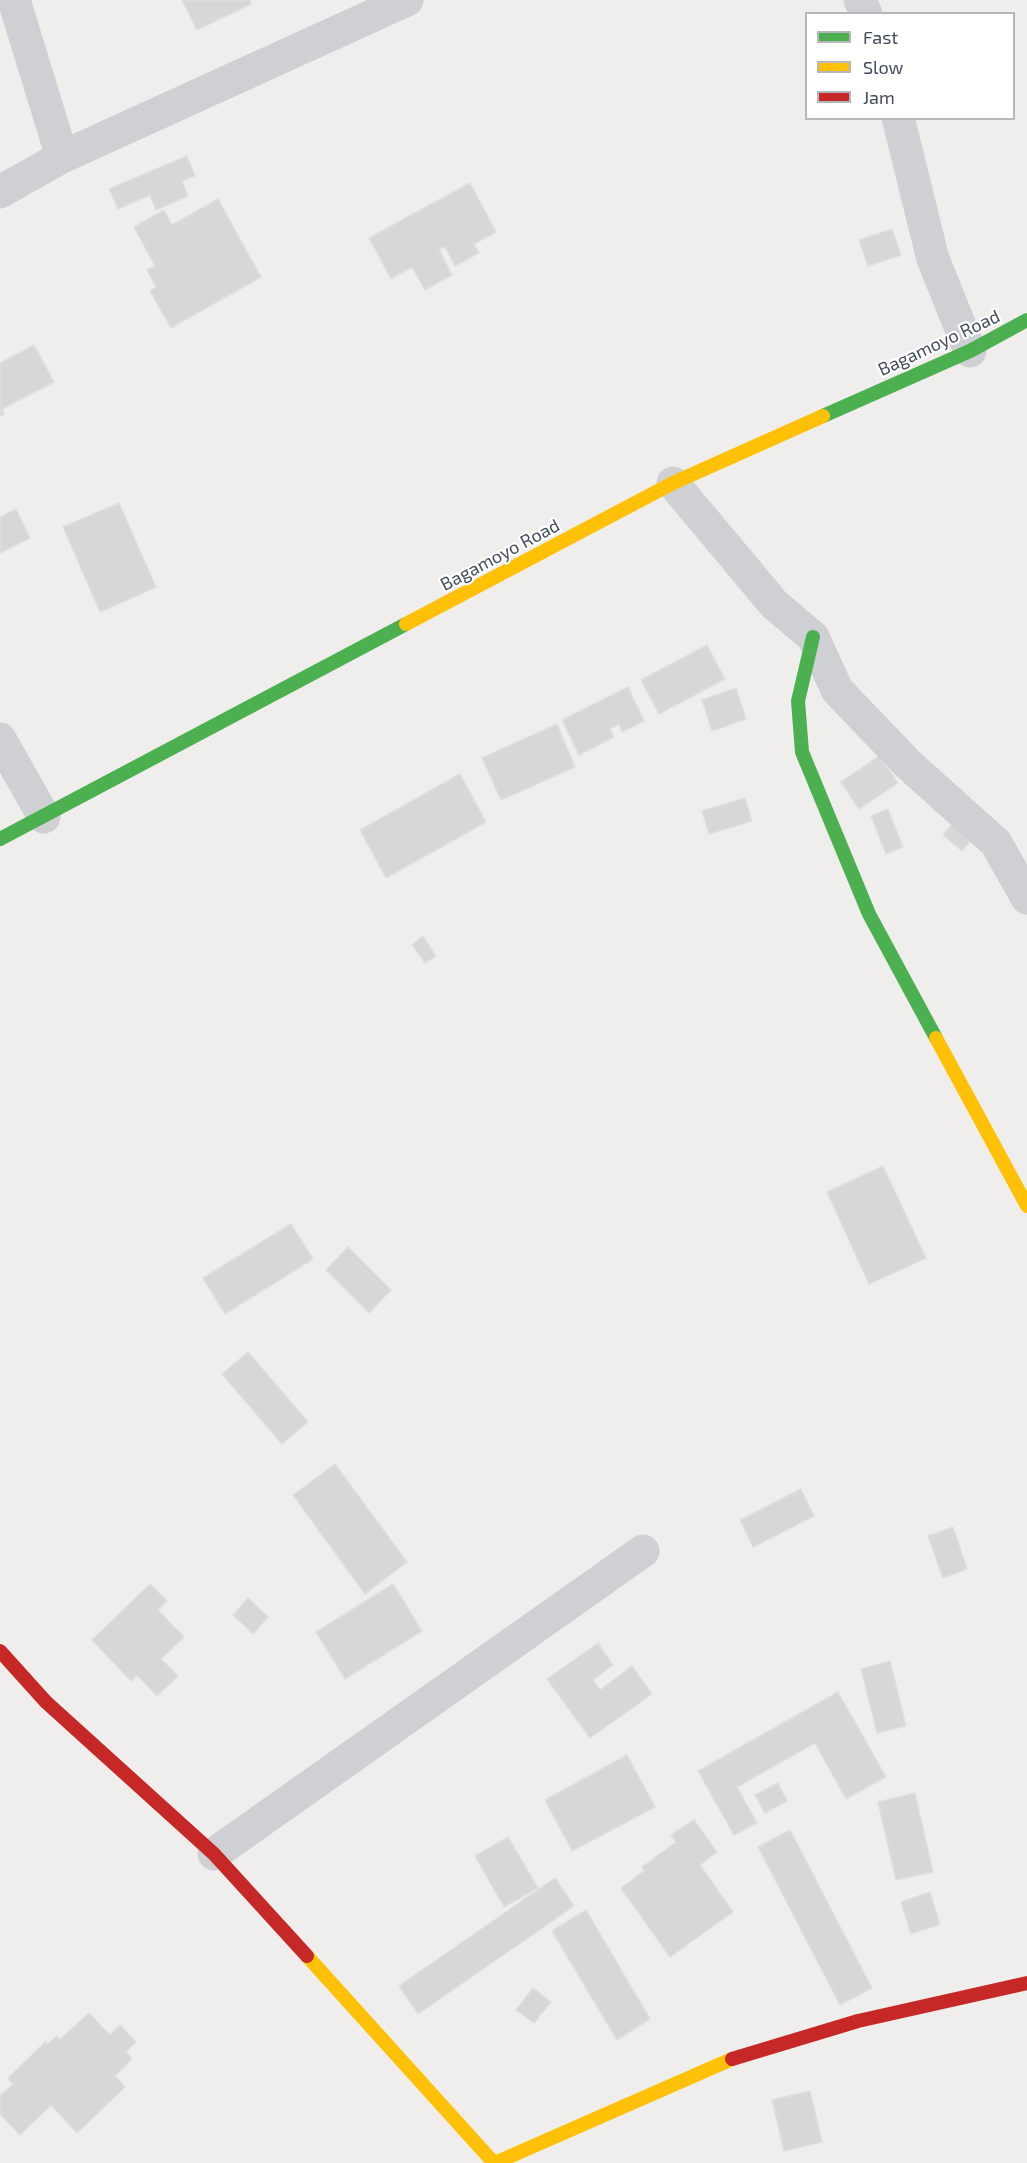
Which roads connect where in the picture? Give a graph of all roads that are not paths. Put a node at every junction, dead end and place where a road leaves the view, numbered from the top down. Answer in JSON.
{"nodes":[{"id":1,"x":14,"y":0,"type":"edge"},
{"id":2,"x":407,"y":0,"type":"edge"},
{"id":3,"x":898,"y":120,"type":"edge"},
{"id":4,"x":62,"y":157,"type":"junction"},
{"id":5,"x":0,"y":192,"type":"edge"},
{"id":6,"x":1027,"y":320,"type":"edge"},
{"id":7,"x":969,"y":351,"type":"junction"},
{"id":8,"x":673,"y":483,"type":"junction"},
{"id":9,"x":813,"y":637,"type":"junction"},
{"id":10,"x":0,"y":739,"type":"edge"},
{"id":11,"x":44,"y":817,"type":"junction"},
{"id":12,"x":0,"y":839,"type":"edge"},
{"id":13,"x":1027,"y":898,"type":"edge"},
{"id":14,"x":1027,"y":1206,"type":"edge"},
{"id":15,"x":643,"y":1551,"type":"dead end"},
{"id":16,"x":0,"y":1652,"type":"edge"},
{"id":17,"x":214,"y":1854,"type":"junction"},
{"id":18,"x":1027,"y":1983,"type":"edge"},
{"id":19,"x":495,"y":2163,"type":"edge"}],
"edges":[{"from":1,"to":4,"type":"street"},
{"from":2,"to":4,"type":"street"},
{"from":3,"to":7,"type":"street"},
{"from":4,"to":5,"type":"street"},
{"from":6,"to":7,"type":"main road","name":"Bagamoyo Road"},
{"from":7,"to":8,"type":"main road","name":"Bagamoyo Road"},
{"from":8,"to":9,"type":"street"},
{"from":8,"to":11,"type":"main road","name":"Bagamoyo Road"},
{"from":9,"to":13,"type":"street"},
{"from":9,"to":14,"type":"main road"},
{"from":10,"to":11,"type":"street"},
{"from":11,"to":12,"type":"main road","name":"Bagamoyo Road"},
{"from":15,"to":17,"type":"street"},
{"from":16,"to":17,"type":"main road"},
{"from":17,"to":19,"type":"main road"},
{"from":18,"to":19,"type":"main road"}]}
